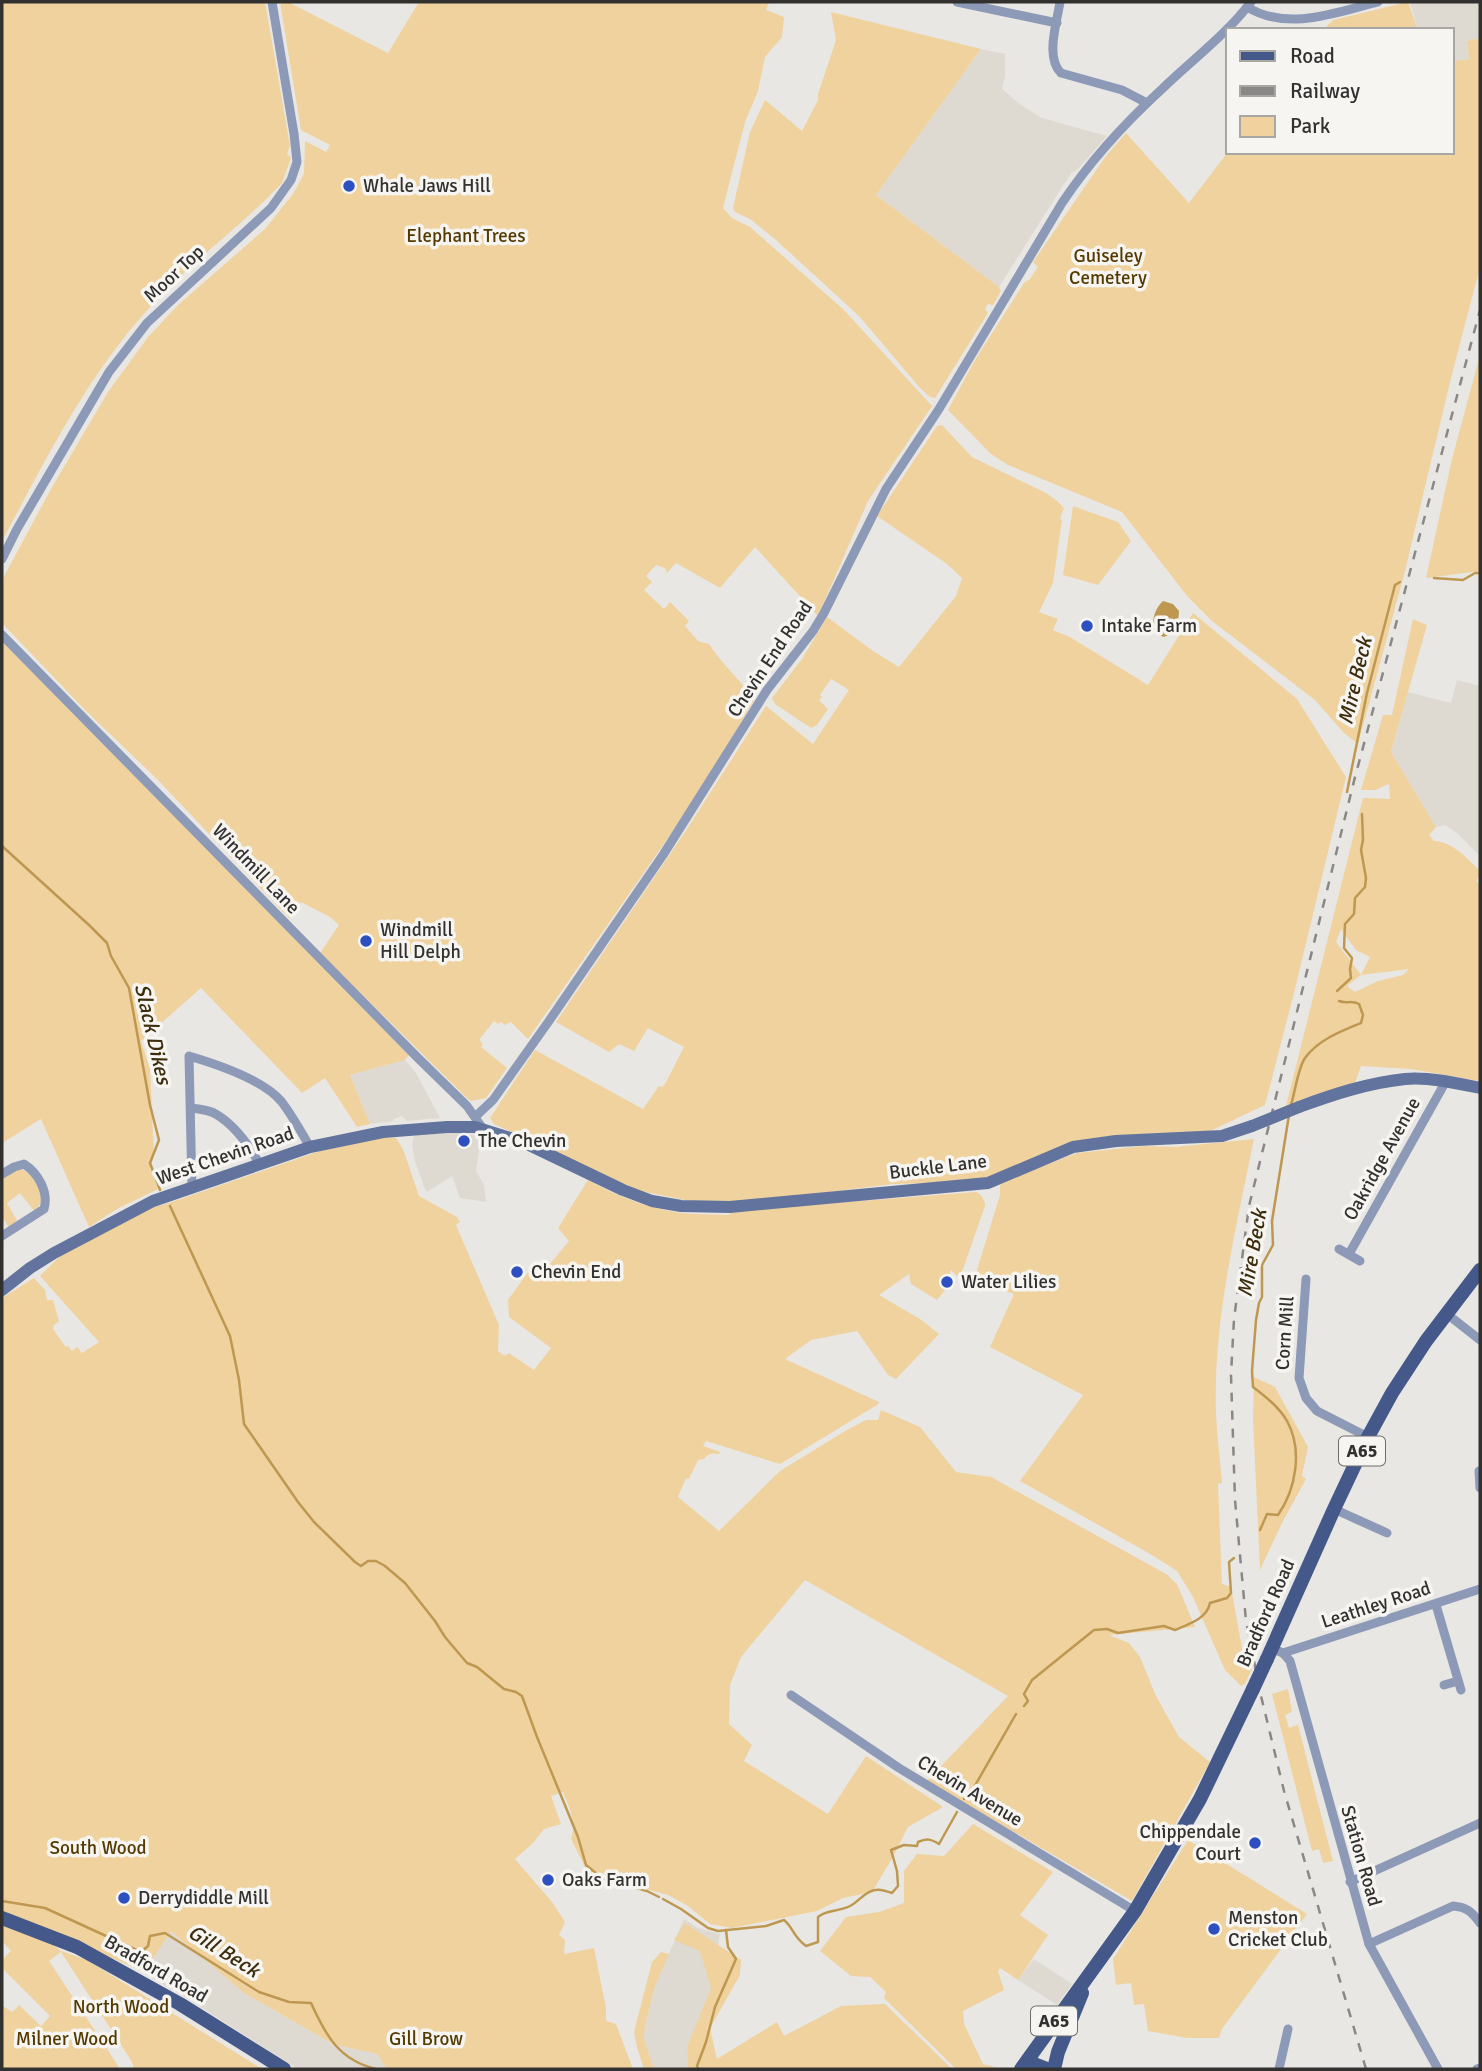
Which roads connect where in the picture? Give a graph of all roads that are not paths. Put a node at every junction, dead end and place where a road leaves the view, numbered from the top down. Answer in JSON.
{"nodes":[{"id":1,"x":272,"y":2,"type":"edge"},
{"id":2,"x":957,"y":2,"type":"edge"},
{"id":3,"x":1060,"y":2,"type":"edge"},
{"id":4,"x":1378,"y":2,"type":"edge"},
{"id":5,"x":1249,"y":4,"type":"edge"},
{"id":6,"x":1057,"y":23,"type":"junction"},
{"id":7,"x":1226,"y":28,"type":"edge"},
{"id":8,"x":1226,"y":28,"type":"edge"},
{"id":9,"x":1147,"y":103,"type":"junction"},
{"id":10,"x":2,"y":559,"type":"edge"},
{"id":11,"x":2,"y":635,"type":"edge"},
{"id":12,"x":1446,"y":1082,"type":"junction"},
{"id":13,"x":1480,"y":1088,"type":"edge"},
{"id":14,"x":191,"y":1108,"type":"junction"},
{"id":15,"x":476,"y":1116,"type":"junction"},
{"id":16,"x":483,"y":1129,"type":"junction"},
{"id":17,"x":310,"y":1147,"type":"junction"},
{"id":18,"x":260,"y":1165,"type":"junction"},
{"id":19,"x":2,"y":1174,"type":"edge"},
{"id":20,"x":192,"y":1189,"type":"junction"},
{"id":21,"x":2,"y":1236,"type":"edge"},
{"id":22,"x":1339,"y":1249,"type":"dead end"},
{"id":23,"x":1349,"y":1254,"type":"junction"},
{"id":24,"x":1360,"y":1261,"type":"dead end"},
{"id":25,"x":1480,"y":1270,"type":"edge"},
{"id":26,"x":1306,"y":1279,"type":"dead end"},
{"id":27,"x":2,"y":1290,"type":"edge"},
{"id":28,"x":1447,"y":1314,"type":"junction"},
{"id":29,"x":1480,"y":1340,"type":"edge"},
{"id":30,"x":1368,"y":1437,"type":"junction"},
{"id":31,"x":1479,"y":1471,"type":"edge"},
{"id":32,"x":1480,"y":1488,"type":"edge"},
{"id":33,"x":1334,"y":1508,"type":"junction"},
{"id":34,"x":1387,"y":1533,"type":"dead end"},
{"id":35,"x":1480,"y":1589,"type":"edge"},
{"id":36,"x":1436,"y":1605,"type":"junction"},
{"id":37,"x":1274,"y":1653,"type":"junction"},
{"id":38,"x":1444,"y":1685,"type":"dead end"},
{"id":39,"x":790,"y":1695,"type":"dead end"},
{"id":40,"x":1480,"y":1823,"type":"edge"},
{"id":41,"x":1350,"y":1882,"type":"junction"},
{"id":42,"x":1135,"y":1911,"type":"junction"},
{"id":43,"x":2,"y":1918,"type":"edge"},
{"id":44,"x":1480,"y":1923,"type":"edge"},
{"id":45,"x":1368,"y":1944,"type":"junction"},
{"id":46,"x":1090,"y":1975,"type":"junction"},
{"id":47,"x":1288,"y":2029,"type":"dead end"},
{"id":48,"x":284,"y":2069,"type":"edge"},
{"id":49,"x":1021,"y":2069,"type":"edge"},
{"id":50,"x":1047,"y":2069,"type":"edge"},
{"id":51,"x":1054,"y":2069,"type":"edge"},
{"id":52,"x":1279,"y":2069,"type":"edge"},
{"id":53,"x":1438,"y":2069,"type":"edge"}],
"edges":[{"from":1,"to":10,"type":"street","name":"Moor Top"},
{"from":2,"to":6,"type":"street"},
{"from":3,"to":6,"type":"street"},
{"from":4,"to":5,"type":"street"},
{"from":5,"to":8,"type":"street","name":"Chevin End Road"},
{"from":6,"to":9,"type":"street"},
{"from":7,"to":9,"type":"street","name":"Chevin End Road"},
{"from":9,"to":15,"type":"street","name":"Chevin End Road"},
{"from":11,"to":15,"type":"street","name":"Windmill Lane"},
{"from":12,"to":13,"type":"street","name":"Buckle Lane"},
{"from":12,"to":16,"type":"street","name":"Buckle Lane","bridge":true},
{"from":12,"to":23,"type":"street","name":"Oakridge Avenue"},
{"from":14,"to":17,"type":"street"},
{"from":14,"to":18,"type":"street"},
{"from":14,"to":20,"type":"street"},
{"from":15,"to":16,"type":"street","name":"Windmill Lane"},
{"from":16,"to":17,"type":"street","name":"West Chevin Road"},
{"from":17,"to":18,"type":"street","name":"West Chevin Road"},
{"from":18,"to":20,"type":"street","name":"West Chevin Road"},
{"from":19,"to":21,"type":"street"},
{"from":20,"to":27,"type":"street","name":"West Chevin Road"},
{"from":22,"to":23,"type":"street"},
{"from":23,"to":24,"type":"street"},
{"from":25,"to":28,"type":"main road","name":"Bradford Road","number":"A65"},
{"from":26,"to":30,"type":"street","name":"Corn Mill"},
{"from":28,"to":29,"type":"street"},
{"from":28,"to":30,"type":"main road","name":"Bradford Road","number":"A65"},
{"from":30,"to":33,"type":"main road","name":"Bradford Road","number":"A65"},
{"from":31,"to":32,"type":"street"},
{"from":33,"to":34,"type":"street"},
{"from":33,"to":37,"type":"main road","name":"Bradford Road","number":"A65"},
{"from":35,"to":36,"type":"street","name":"Leathley Road"},
{"from":36,"to":37,"type":"street","name":"Leathley Road"},
{"from":36,"to":38,"type":"street"},
{"from":37,"to":41,"type":"street","name":"Station Road"},
{"from":37,"to":42,"type":"main road","name":"Bradford Road","number":"A65","bridge":true},
{"from":39,"to":42,"type":"street","name":"Chevin Avenue"},
{"from":40,"to":41,"type":"street"},
{"from":41,"to":45,"type":"street","name":"Station Road"},
{"from":42,"to":46,"type":"main road","name":"Bradford Road","number":"A65"},
{"from":43,"to":48,"type":"main road","name":"Bradford Road"},
{"from":44,"to":45,"type":"street"},
{"from":45,"to":53,"type":"street","name":"Station Road"},
{"from":46,"to":49,"type":"main road","name":"Bradford Road","number":"A65"},
{"from":46,"to":51,"type":"main road","name":"Bradford Road","number":"A65"},
{"from":47,"to":52,"type":"street"},
{"from":49,"to":50,"type":"main road","number":"A65"}]}
